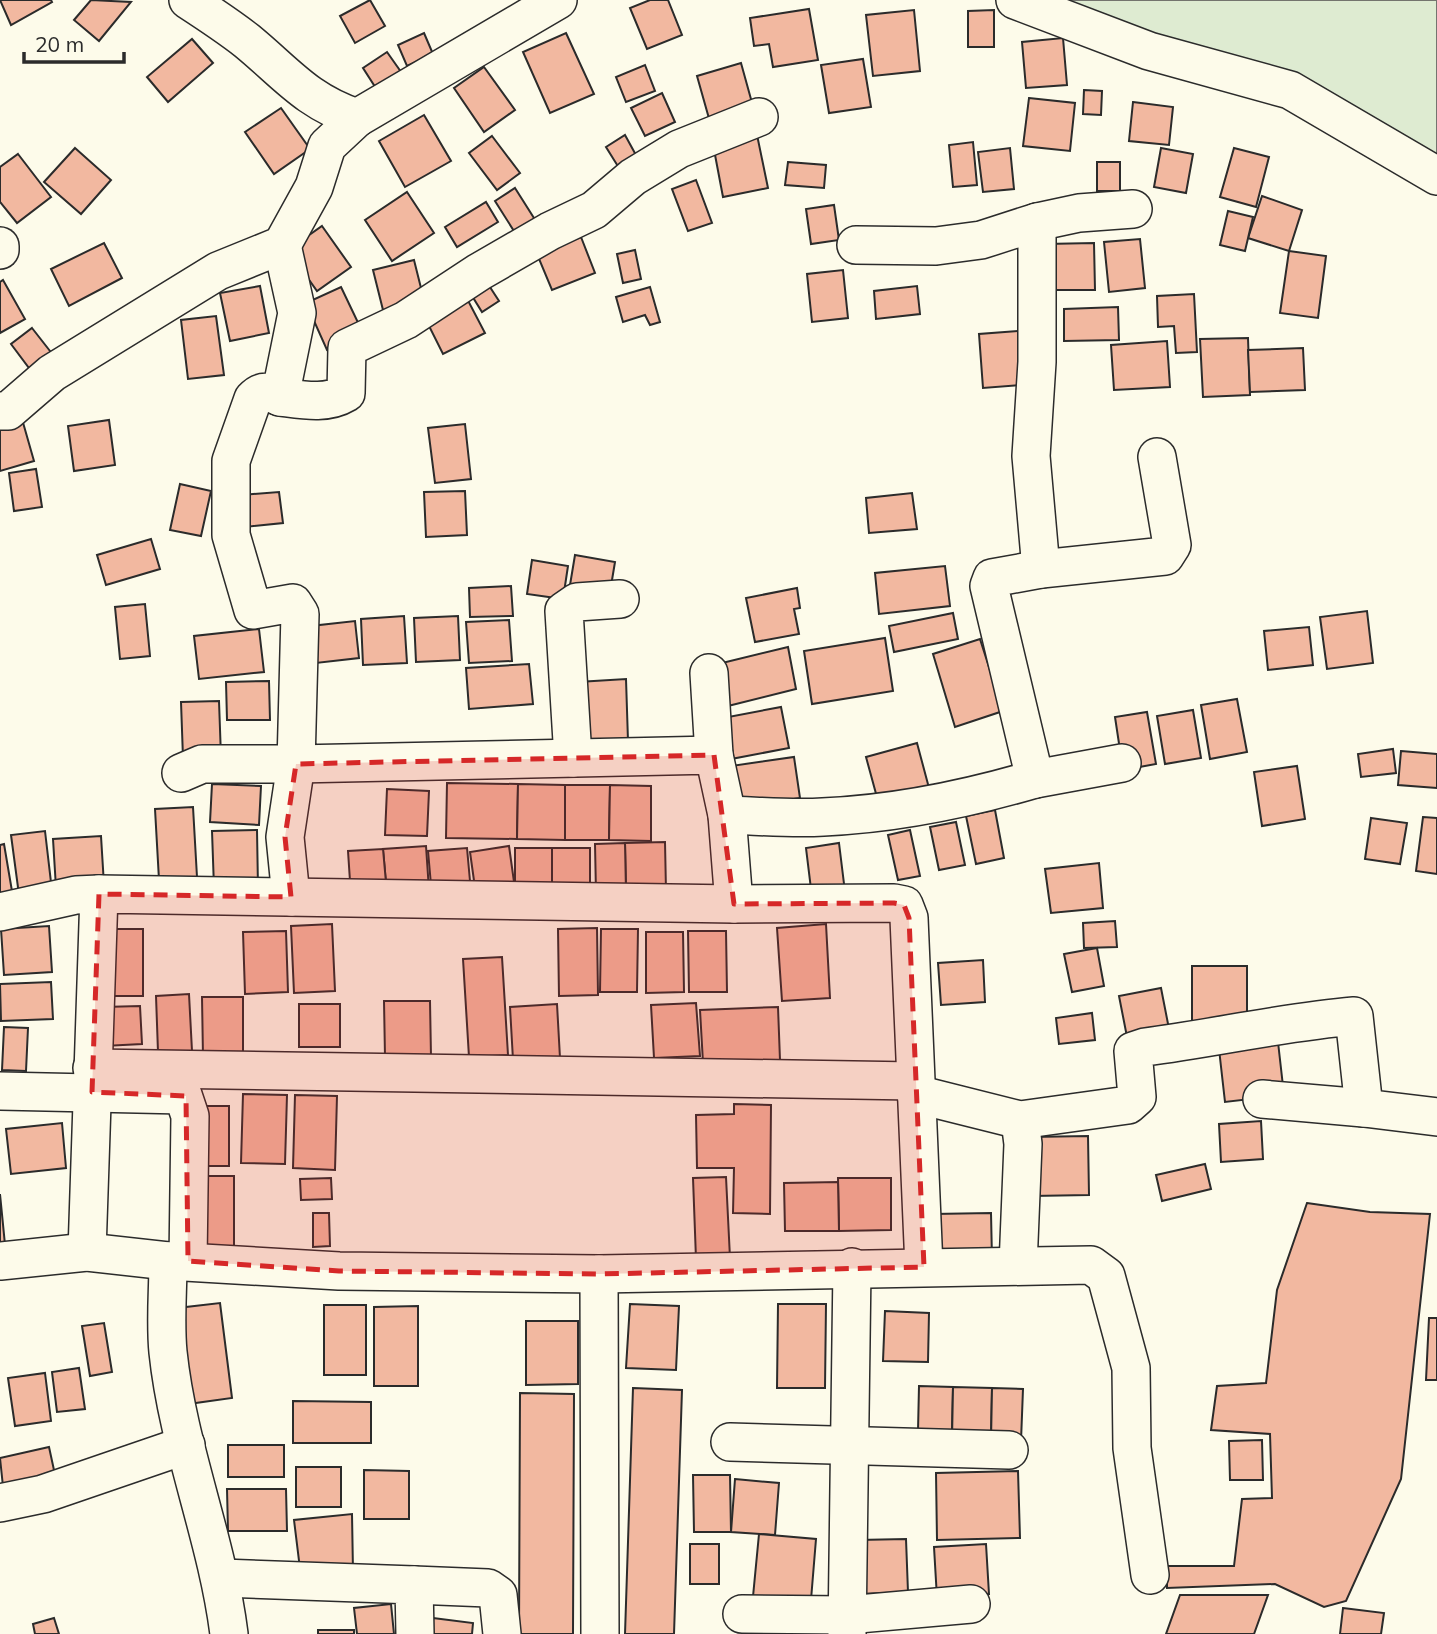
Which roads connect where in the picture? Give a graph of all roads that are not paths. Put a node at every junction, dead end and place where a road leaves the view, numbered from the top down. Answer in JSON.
{"nodes":[{"id":1,"x":188,"y":0,"type":"edge"},
{"id":2,"x":558,"y":0,"type":"edge"},
{"id":3,"x":1015,"y":0,"type":"edge"},
{"id":4,"x":759,"y":117,"type":"dead end"},
{"id":5,"x":357,"y":118,"type":"junction"},
{"id":6,"x":1437,"y":176,"type":"edge"},
{"id":7,"x":1133,"y":209,"type":"dead end"},
{"id":8,"x":1037,"y":222,"type":"junction"},
{"id":9,"x":282,"y":245,"type":"junction"},
{"id":10,"x":856,"y":245,"type":"dead end"},
{"id":11,"x":280,"y":397,"type":"junction"},
{"id":12,"x":0,"y":411,"type":"edge"},
{"id":13,"x":1157,"y":457,"type":"dead end"},
{"id":14,"x":1041,"y":569,"type":"junction"},
{"id":15,"x":620,"y":599,"type":"dead end"},
{"id":16,"x":709,"y":673,"type":"dead end"},
{"id":17,"x":714,"y":755,"type":"junction"},
{"id":18,"x":573,"y":758,"type":"junction"},
{"id":19,"x":1122,"y":763,"type":"dead end"},
{"id":20,"x":296,"y":764,"type":"junction"},
{"id":21,"x":180,"y":773,"type":"dead end"},
{"id":22,"x":1035,"y":779,"type":"junction"},
{"id":23,"x":727,"y":815,"type":"junction"},
{"id":24,"x":99,"y":894,"type":"junction"},
{"id":25,"x":291,"y":897,"type":"junction"},
{"id":26,"x":734,"y":904,"type":"junction"},
{"id":27,"x":0,"y":912,"type":"edge"},
{"id":28,"x":92,"y":1080,"type":"junction"},
{"id":29,"x":915,"y":1088,"type":"junction"},
{"id":30,"x":0,"y":1091,"type":"edge"},
{"id":31,"x":1262,"y":1099,"type":"dead end"},
{"id":32,"x":1364,"y":1108,"type":"junction"},
{"id":33,"x":1437,"y":1117,"type":"edge"},
{"id":34,"x":1020,"y":1120,"type":"junction"},
{"id":35,"x":87,"y":1252,"type":"junction"},
{"id":36,"x":0,"y":1261,"type":"edge"},
{"id":37,"x":178,"y":1261,"type":"junction"},
{"id":38,"x":1018,"y":1266,"type":"junction"},
{"id":39,"x":852,"y":1267,"type":"junction"},
{"id":40,"x":923,"y":1267,"type":"junction"},
{"id":41,"x":598,"y":1274,"type":"junction"},
{"id":42,"x":730,"y":1441,"type":"dead end"},
{"id":43,"x":186,"y":1445,"type":"junction"},
{"id":44,"x":850,"y":1447,"type":"junction"},
{"id":45,"x":1009,"y":1450,"type":"dead end"},
{"id":46,"x":0,"y":1503,"type":"edge"},
{"id":47,"x":1150,"y":1575,"type":"dead end"},
{"id":48,"x":222,"y":1578,"type":"junction"},
{"id":49,"x":414,"y":1585,"type":"junction"},
{"id":50,"x":971,"y":1604,"type":"dead end"},
{"id":51,"x":743,"y":1614,"type":"dead end"},
{"id":52,"x":847,"y":1624,"type":"edge"},
{"id":53,"x":229,"y":1634,"type":"edge"},
{"id":54,"x":415,"y":1634,"type":"edge"},
{"id":55,"x":502,"y":1634,"type":"edge"},
{"id":56,"x":600,"y":1634,"type":"edge"}],
"edges":[{"from":1,"to":5,"type":"street"},
{"from":2,"to":5,"type":"street"},
{"from":3,"to":6,"type":"street"},
{"from":4,"to":11,"type":"street"},
{"from":5,"to":9,"type":"street"},
{"from":7,"to":8,"type":"street"},
{"from":8,"to":10,"type":"street"},
{"from":8,"to":14,"type":"street"},
{"from":9,"to":11,"type":"street"},
{"from":9,"to":12,"type":"street"},
{"from":11,"to":20,"type":"street"},
{"from":13,"to":14,"type":"street"},
{"from":14,"to":22,"type":"street"},
{"from":15,"to":18,"type":"street"},
{"from":16,"to":17,"type":"street"},
{"from":17,"to":18,"type":"street"},
{"from":17,"to":23,"type":"street"},
{"from":18,"to":20,"type":"street"},
{"from":19,"to":22,"type":"street"},
{"from":20,"to":21,"type":"street"},
{"from":20,"to":25,"type":"street"},
{"from":22,"to":23,"type":"street"},
{"from":23,"to":26,"type":"street"},
{"from":24,"to":25,"type":"street"},
{"from":24,"to":27,"type":"street"},
{"from":24,"to":28,"type":"street"},
{"from":25,"to":26,"type":"street"},
{"from":26,"to":29,"type":"street"},
{"from":28,"to":29,"type":"street"},
{"from":28,"to":30,"type":"street"},
{"from":28,"to":35,"type":"street"},
{"from":28,"to":37,"type":"street"},
{"from":29,"to":34,"type":"street"},
{"from":29,"to":40,"type":"street"},
{"from":31,"to":32,"type":"street"},
{"from":32,"to":33,"type":"street"},
{"from":32,"to":34,"type":"street"},
{"from":34,"to":38,"type":"street"},
{"from":35,"to":36,"type":"street"},
{"from":35,"to":37,"type":"street"},
{"from":37,"to":41,"type":"street"},
{"from":37,"to":43,"type":"street"},
{"from":38,"to":40,"type":"street"},
{"from":38,"to":47,"type":"street"},
{"from":39,"to":40,"type":"street"},
{"from":39,"to":41,"type":"street"},
{"from":39,"to":44,"type":"street"},
{"from":41,"to":56,"type":"street"},
{"from":42,"to":44,"type":"street"},
{"from":43,"to":46,"type":"street"},
{"from":43,"to":48,"type":"street"},
{"from":44,"to":45,"type":"street"},
{"from":44,"to":52,"type":"street"},
{"from":48,"to":49,"type":"street"},
{"from":48,"to":53,"type":"street"},
{"from":49,"to":54,"type":"street"},
{"from":49,"to":55,"type":"street"},
{"from":50,"to":52,"type":"street"},
{"from":51,"to":52,"type":"street"}]}
